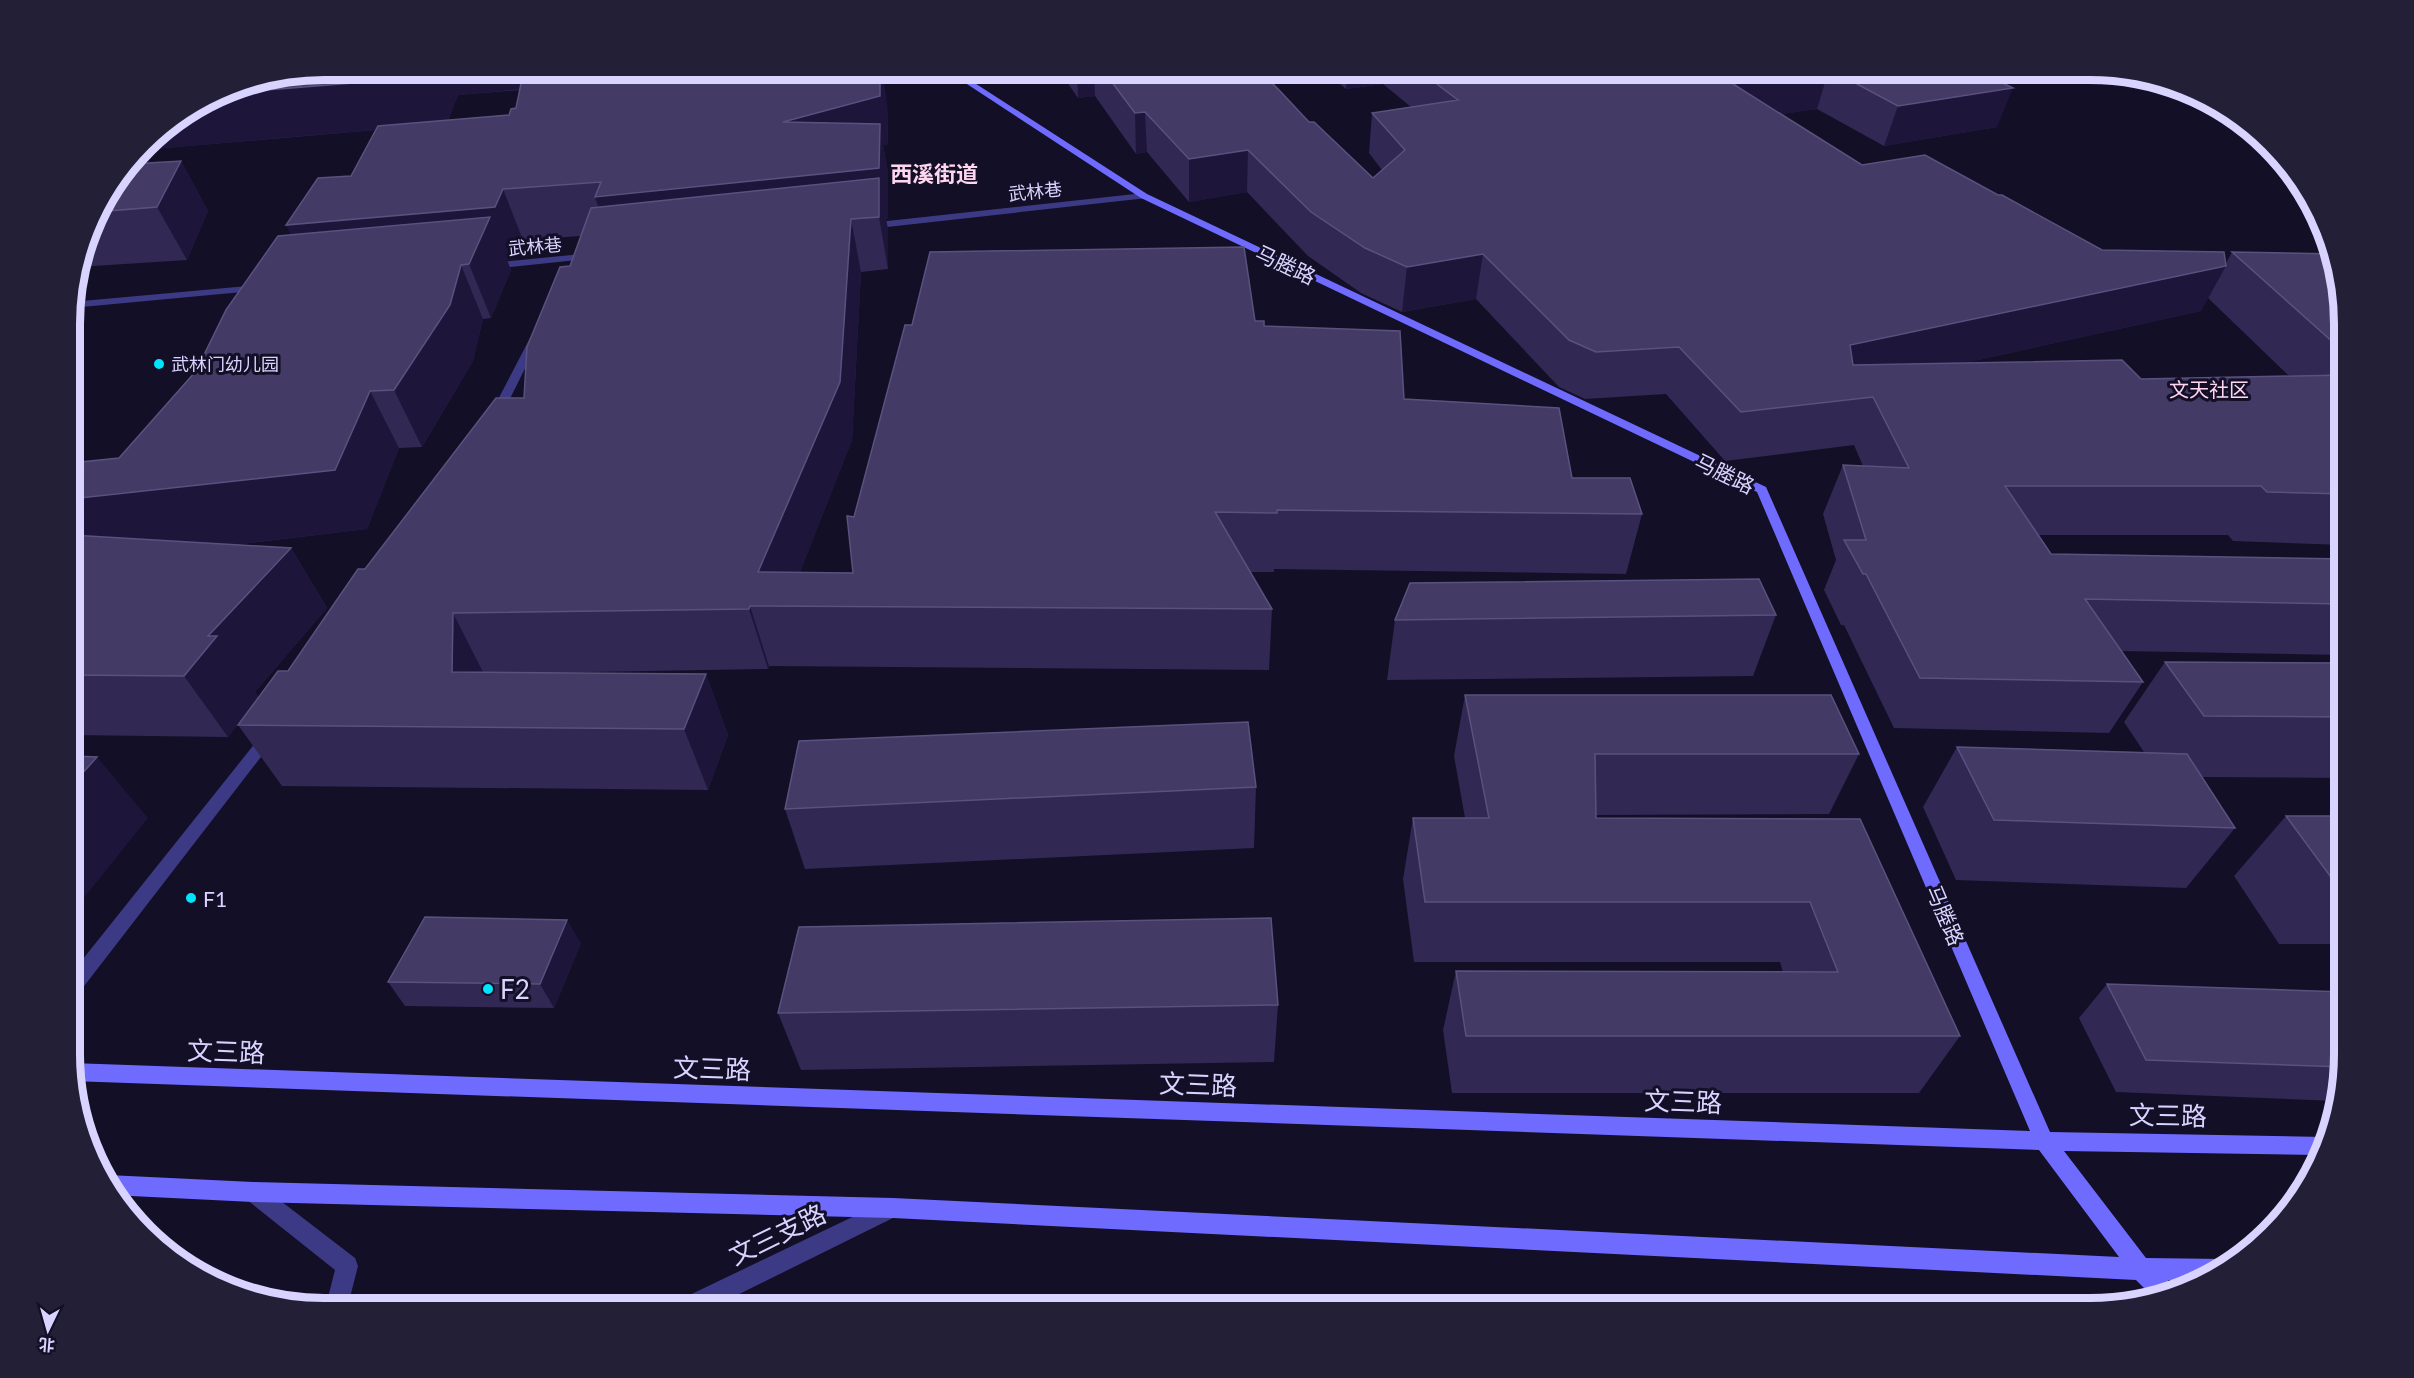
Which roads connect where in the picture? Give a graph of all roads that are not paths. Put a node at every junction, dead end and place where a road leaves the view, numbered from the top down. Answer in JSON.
{"nodes":[{"id":1,"x":965,"y":80,"type":"edge"},
{"id":2,"x":1144,"y":196,"type":"junction"},
{"id":3,"x":858,"y":227,"type":"edge"},
{"id":4,"x":607,"y":255,"type":"edge"},
{"id":5,"x":572,"y":259,"type":"junction"},
{"id":6,"x":476,"y":267,"type":"edge"},
{"id":7,"x":565,"y":278,"type":"edge"},
{"id":8,"x":274,"y":286,"type":"edge"},
{"id":9,"x":80,"y":304,"type":"edge"},
{"id":10,"x":539,"y":330,"type":"edge"},
{"id":11,"x":487,"y":433,"type":"edge"},
{"id":12,"x":280,"y":722,"type":"edge"},
{"id":13,"x":80,"y":977,"type":"edge"},
{"id":14,"x":80,"y":1072,"type":"edge"},
{"id":15,"x":2044,"y":1141,"type":"junction"},
{"id":16,"x":2317,"y":1145,"type":"edge"},
{"id":17,"x":118,"y":1185,"type":"edge"},
{"id":18,"x":253,"y":1192,"type":"junction"},
{"id":19,"x":893,"y":1208,"type":"junction"},
{"id":20,"x":2141,"y":1269,"type":"junction"},
{"id":21,"x":2205,"y":1270,"type":"edge"},
{"id":22,"x":2160,"y":1288,"type":"edge"},
{"id":23,"x":339,"y":1298,"type":"edge"},
{"id":24,"x":708,"y":1298,"type":"edge"}],
"edges":[{"from":1,"to":2,"type":"main road","name":"马塍路"},
{"from":2,"to":3,"type":"street","name":"武林巷"},
{"from":2,"to":15,"type":"main road","name":"马塍路"},
{"from":4,"to":5,"type":"street","name":"武林巷"},
{"from":5,"to":6,"type":"street","name":"武林巷"},
{"from":5,"to":7,"type":"street"},
{"from":8,"to":9,"type":"street"},
{"from":10,"to":11,"type":"street"},
{"from":12,"to":13,"type":"street"},
{"from":14,"to":15,"type":"main road","name":"文三路"},
{"from":15,"to":16,"type":"main road","name":"文三路"},
{"from":15,"to":20,"type":"main road","name":"马塍路"},
{"from":17,"to":18,"type":"main road"},
{"from":18,"to":19,"type":"main road"},
{"from":18,"to":23,"type":"street"},
{"from":19,"to":20,"type":"main road"},
{"from":19,"to":24,"type":"street","name":"文三支路"},
{"from":20,"to":21,"type":"main road"},
{"from":20,"to":22,"type":"main road","name":"马塍路"}]}
